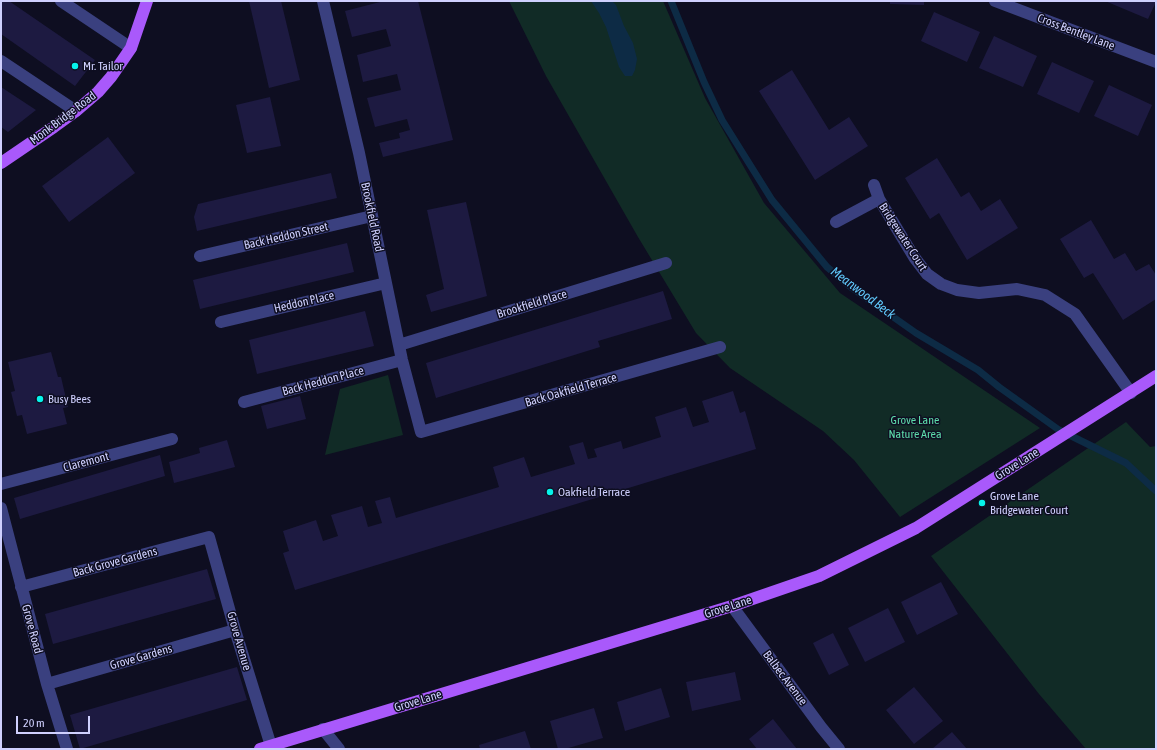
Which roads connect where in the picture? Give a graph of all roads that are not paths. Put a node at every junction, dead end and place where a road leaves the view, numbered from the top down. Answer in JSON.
{"nodes":[{"id":1,"x":61,"y":1,"type":"edge"},
{"id":2,"x":147,"y":1,"type":"edge"},
{"id":3,"x":323,"y":1,"type":"edge"},
{"id":4,"x":995,"y":1,"type":"edge"},
{"id":5,"x":131,"y":48,"type":"junction"},
{"id":6,"x":1,"y":61,"type":"edge"},
{"id":7,"x":1156,"y":62,"type":"edge"},
{"id":8,"x":76,"y":111,"type":"junction"},
{"id":9,"x":3,"y":158,"type":"edge"},
{"id":10,"x":874,"y":185,"type":"dead end"},
{"id":11,"x":879,"y":199,"type":"junction"},
{"id":12,"x":372,"y":216,"type":"junction"},
{"id":13,"x":836,"y":222,"type":"dead end"},
{"id":14,"x":200,"y":256,"type":"dead end"},
{"id":15,"x":666,"y":263,"type":"dead end"},
{"id":16,"x":386,"y":283,"type":"junction"},
{"id":17,"x":221,"y":322,"type":"dead end"},
{"id":18,"x":399,"y":345,"type":"junction"},
{"id":19,"x":720,"y":347,"type":"dead end"},
{"id":20,"x":402,"y":360,"type":"junction"},
{"id":21,"x":1156,"y":376,"type":"edge"},
{"id":22,"x":1131,"y":393,"type":"junction"},
{"id":23,"x":244,"y":402,"type":"dead end"},
{"id":24,"x":421,"y":432,"type":"joint"},
{"id":25,"x":172,"y":439,"type":"dead end"},
{"id":26,"x":1,"y":484,"type":"edge"},
{"id":27,"x":1,"y":508,"type":"edge"},
{"id":28,"x":210,"y":537,"type":"joint"},
{"id":29,"x":21,"y":587,"type":"junction"},
{"id":30,"x":732,"y":606,"type":"junction"},
{"id":31,"x":235,"y":630,"type":"junction"},
{"id":32,"x":47,"y":684,"type":"junction"},
{"id":33,"x":323,"y":729,"type":"junction"},
{"id":34,"x":266,"y":747,"type":"edge"},
{"id":35,"x":67,"y":749,"type":"edge"},
{"id":36,"x":339,"y":749,"type":"edge"},
{"id":37,"x":839,"y":749,"type":"edge"}],
"edges":[{"from":1,"to":5,"type":"street"},
{"from":2,"to":5,"type":"main road","name":"Monk Bridge Road"},
{"from":3,"to":12,"type":"street","name":"Brookfield Road"},
{"from":4,"to":7,"type":"street","name":"Cross Bentley Lane"},
{"from":5,"to":8,"type":"main road","name":"Monk Bridge Road"},
{"from":6,"to":8,"type":"street"},
{"from":8,"to":9,"type":"main road","name":"Monk Bridge Road"},
{"from":10,"to":11,"type":"street","name":"Bridgewater Court"},
{"from":11,"to":13,"type":"street"},
{"from":11,"to":22,"type":"street","name":"Bridgewater Court"},
{"from":12,"to":14,"type":"street","name":"Back Heddon Street"},
{"from":12,"to":16,"type":"street","name":"Brookfield Road"},
{"from":15,"to":18,"type":"street","name":"Brookfield Place"},
{"from":16,"to":17,"type":"street","name":"Heddon Place"},
{"from":16,"to":18,"type":"street","name":"Brookfield Road"},
{"from":18,"to":20,"type":"street","name":"Brookfield Road"},
{"from":19,"to":24,"type":"street","name":"Back Oakfield Terrace"},
{"from":20,"to":23,"type":"street","name":"Back Heddon Place"},
{"from":20,"to":24,"type":"street","name":"Brookfield Road"},
{"from":21,"to":22,"type":"main road","name":"Grove Lane"},
{"from":22,"to":30,"type":"main road","name":"Grove Lane"},
{"from":25,"to":26,"type":"street","name":"Claremont"},
{"from":27,"to":29,"type":"street","name":"Grove Road"},
{"from":28,"to":29,"type":"street","name":"Back Grove Gardens"},
{"from":28,"to":31,"type":"street","name":"Grove Avenue"},
{"from":29,"to":32,"type":"street","name":"Grove Road"},
{"from":30,"to":33,"type":"main road","name":"Grove Lane"},
{"from":30,"to":37,"type":"street","name":"Balbec Avenue"},
{"from":31,"to":32,"type":"street","name":"Grove Gardens"},
{"from":31,"to":34,"type":"street","name":"Grove Avenue"},
{"from":32,"to":35,"type":"street","name":"Grove Road"},
{"from":33,"to":34,"type":"main road","name":"Grove Lane"},
{"from":33,"to":36,"type":"street"}]}
